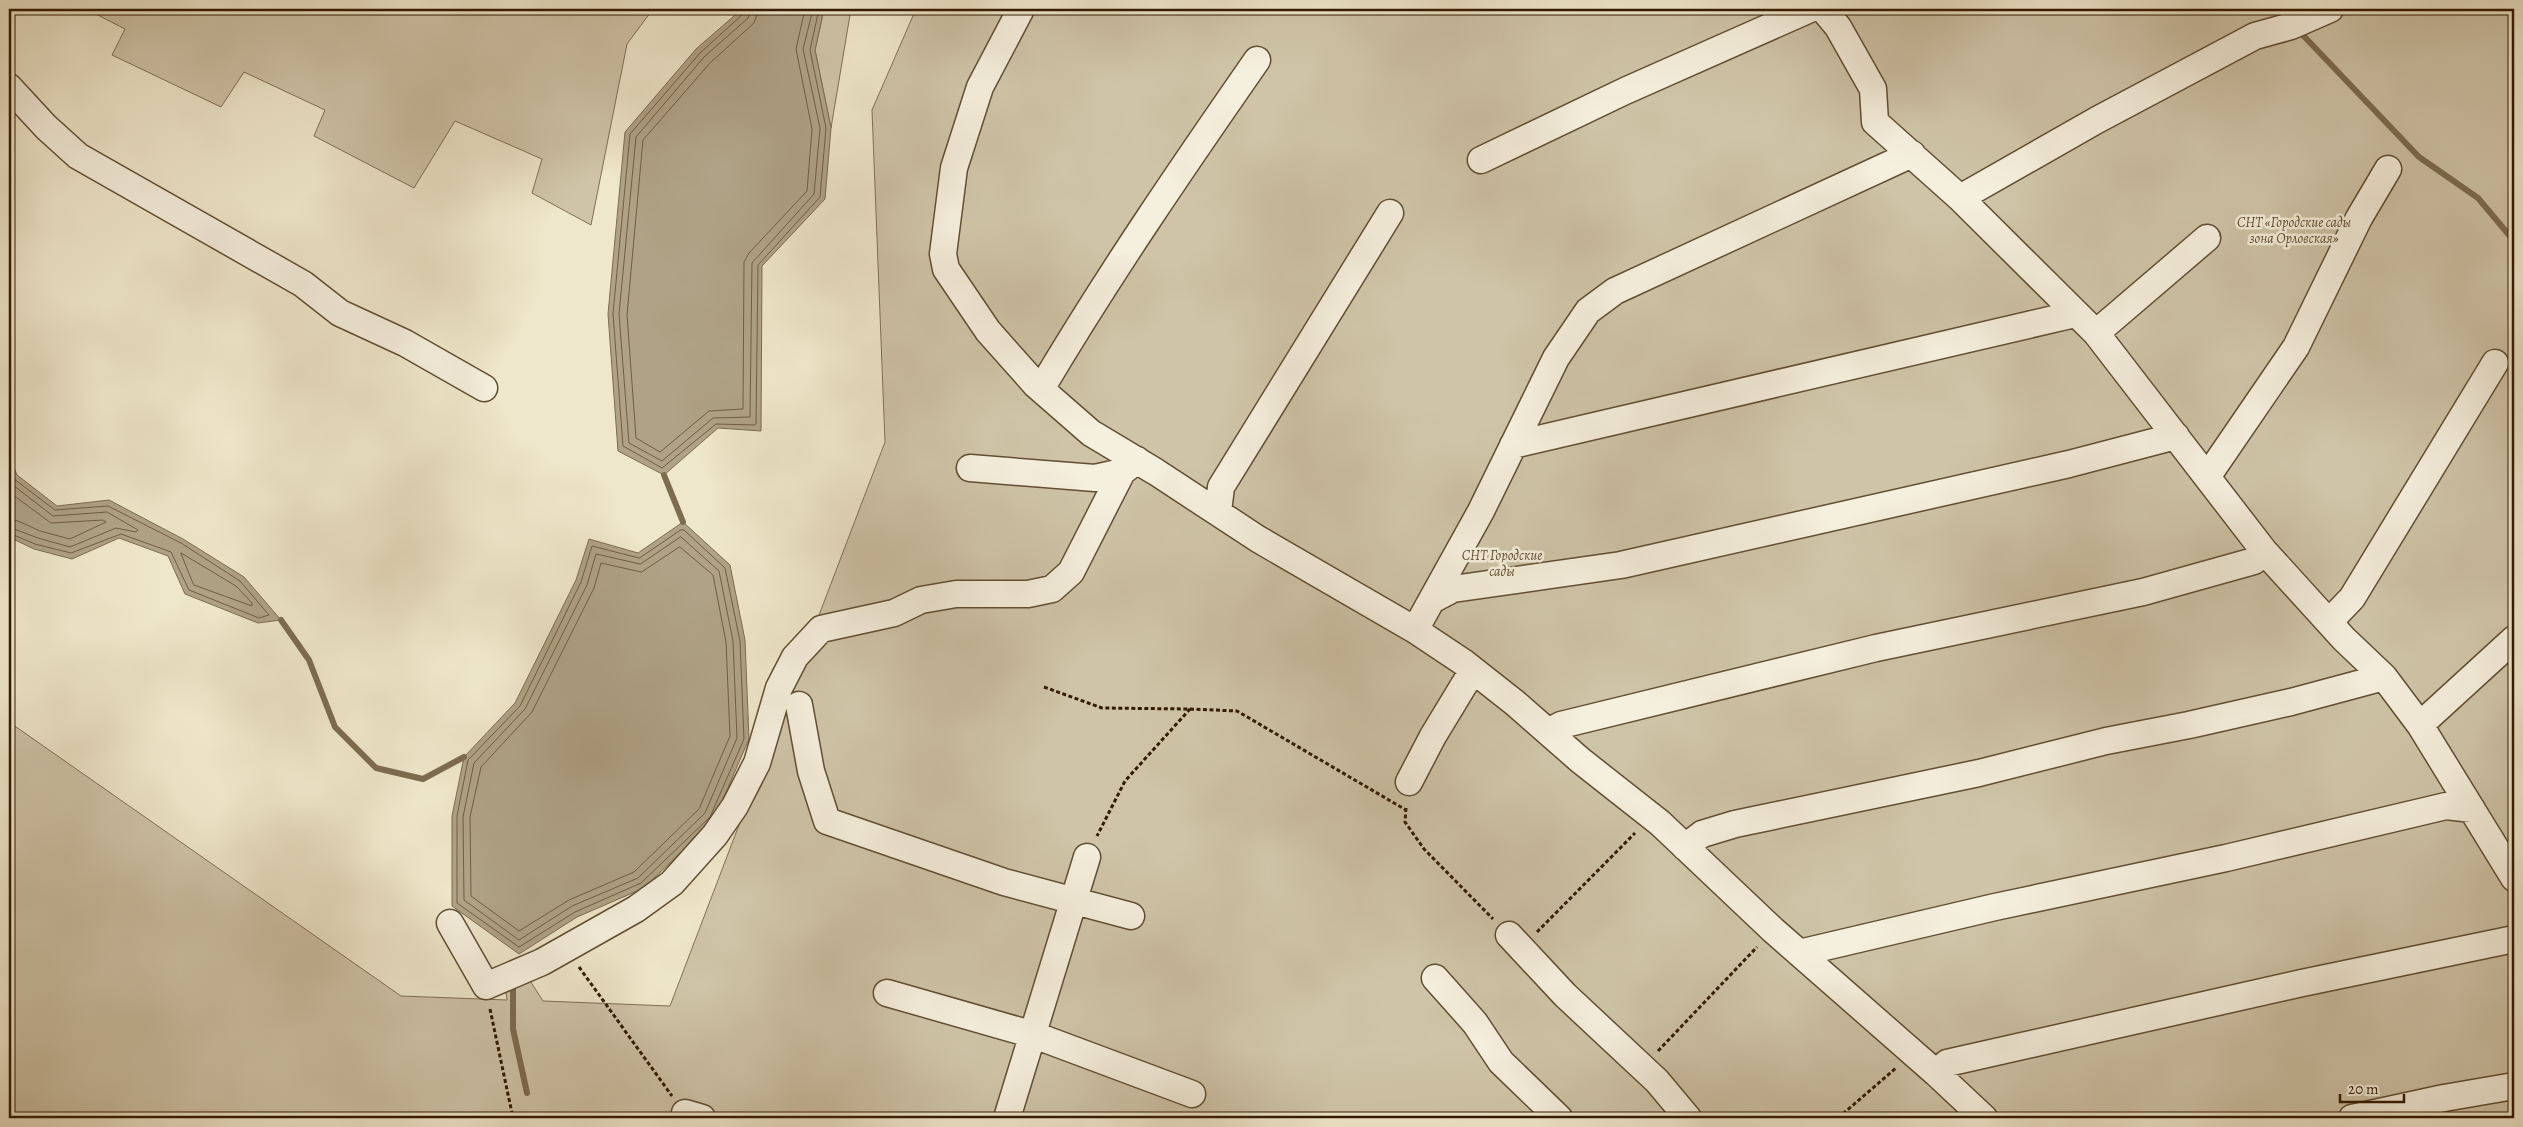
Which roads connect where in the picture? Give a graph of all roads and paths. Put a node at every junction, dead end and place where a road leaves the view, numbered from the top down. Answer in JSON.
{"nodes":[{"id":1,"x":1021,"y":9,"type":"edge"},
{"id":2,"x":1810,"y":9,"type":"edge"},
{"id":3,"x":1823,"y":9,"type":"edge"},
{"id":4,"x":2330,"y":9,"type":"edge"},
{"id":5,"x":1257,"y":60,"type":"dead end"},
{"id":6,"x":9,"y":87,"type":"edge"},
{"id":7,"x":1912,"y":154,"type":"junction"},
{"id":8,"x":1481,"y":160,"type":"dead end"},
{"id":9,"x":2388,"y":169,"type":"dead end"},
{"id":10,"x":1960,"y":198,"type":"junction"},
{"id":11,"x":1390,"y":213,"type":"dead end"},
{"id":12,"x":2207,"y":238,"type":"dead end"},
{"id":13,"x":2075,"y":314,"type":"junction"},
{"id":14,"x":2096,"y":333,"type":"junction"},
{"id":15,"x":2495,"y":363,"type":"dead end"},
{"id":16,"x":484,"y":388,"type":"dead end"},
{"id":17,"x":1041,"y":389,"type":"junction"},
{"id":18,"x":2176,"y":436,"type":"junction"},
{"id":19,"x":1513,"y":445,"type":"junction"},
{"id":20,"x":1130,"y":466,"type":"junction"},
{"id":21,"x":970,"y":468,"type":"dead end"},
{"id":22,"x":2207,"y":477,"type":"junction"},
{"id":23,"x":1218,"y":512,"type":"junction"},
{"id":24,"x":2264,"y":550,"type":"junction"},
{"id":25,"x":1432,"y":600,"type":"junction"},
{"id":26,"x":2329,"y":622,"type":"junction"},
{"id":27,"x":1415,"y":630,"type":"junction"},
{"id":28,"x":2514,"y":640,"type":"edge"},
{"id":29,"x":1473,"y":670,"type":"junction"},
{"id":30,"x":2384,"y":677,"type":"junction"},
{"id":31,"x":1044,"y":686,"type":"dead end"},
{"id":32,"x":799,"y":706,"type":"dead end"},
{"id":33,"x":1190,"y":709,"type":"junction"},
{"id":34,"x":2420,"y":725,"type":"junction"},
{"id":35,"x":1548,"y":732,"type":"junction"},
{"id":36,"x":1409,"y":782,"type":"joint"},
{"id":37,"x":2472,"y":809,"type":"junction"},
{"id":38,"x":1406,"y":810,"type":"junction"},
{"id":39,"x":1651,"y":816,"type":"junction"},
{"id":40,"x":1685,"y":847,"type":"junction"},
{"id":41,"x":1086,"y":857,"type":"joint"},
{"id":42,"x":2513,"y":873,"type":"edge"},
{"id":43,"x":1074,"y":899,"type":"junction"},
{"id":44,"x":1131,"y":916,"type":"dead end"},
{"id":45,"x":450,"y":922,"type":"dead end"},
{"id":46,"x":1773,"y":930,"type":"junction"},
{"id":47,"x":2514,"y":939,"type":"edge"},
{"id":48,"x":1515,"y":942,"type":"junction"},
{"id":49,"x":566,"y":948,"type":"junction"},
{"id":50,"x":1799,"y":954,"type":"junction"},
{"id":51,"x":1435,"y":978,"type":"dead end"},
{"id":52,"x":486,"y":986,"type":"junction"},
{"id":53,"x":887,"y":993,"type":"dead end"},
{"id":54,"x":1034,"y":1035,"type":"junction"},
{"id":55,"x":1914,"y":1053,"type":"junction"},
{"id":56,"x":1643,"y":1067,"type":"junction"},
{"id":57,"x":1936,"y":1073,"type":"junction"},
{"id":58,"x":2514,"y":1086,"type":"edge"},
{"id":59,"x":1192,"y":1094,"type":"dead end"},
{"id":60,"x":694,"y":1116,"type":"edge"},
{"id":61,"x":512,"y":1118,"type":"edge"},
{"id":62,"x":1007,"y":1118,"type":"edge"},
{"id":63,"x":1559,"y":1118,"type":"edge"},
{"id":64,"x":1688,"y":1118,"type":"edge"},
{"id":65,"x":1838,"y":1118,"type":"edge"},
{"id":66,"x":1984,"y":1118,"type":"edge"},
{"id":67,"x":2352,"y":1118,"type":"edge"}],
"edges":[{"from":1,"to":17,"type":"street"},
{"from":2,"to":8,"type":"street"},
{"from":3,"to":7,"type":"street"},
{"from":4,"to":10,"type":"street"},
{"from":5,"to":17,"type":"street"},
{"from":6,"to":16,"type":"street"},
{"from":7,"to":10,"type":"street"},
{"from":7,"to":19,"type":"street"},
{"from":9,"to":22,"type":"street"},
{"from":10,"to":13,"type":"street"},
{"from":11,"to":23,"type":"street"},
{"from":12,"to":14,"type":"street"},
{"from":13,"to":14,"type":"street"},
{"from":13,"to":19,"type":"street"},
{"from":14,"to":18,"type":"street"},
{"from":15,"to":26,"type":"street"},
{"from":17,"to":20,"type":"street"},
{"from":18,"to":22,"type":"street"},
{"from":18,"to":25,"type":"street"},
{"from":19,"to":25,"type":"street"},
{"from":20,"to":21,"type":"street"},
{"from":20,"to":23,"type":"street"},
{"from":20,"to":49,"type":"street"},
{"from":22,"to":24,"type":"street"},
{"from":23,"to":27,"type":"street"},
{"from":24,"to":26,"type":"street"},
{"from":24,"to":35,"type":"street"},
{"from":25,"to":27,"type":"street"},
{"from":26,"to":30,"type":"street"},
{"from":27,"to":29,"type":"street"},
{"from":28,"to":34,"type":"street"},
{"from":29,"to":35,"type":"street"},
{"from":29,"to":36,"type":"street"},
{"from":30,"to":34,"type":"street"},
{"from":30,"to":40,"type":"street"},
{"from":31,"to":33,"type":"path"},
{"from":32,"to":43,"type":"street"},
{"from":33,"to":38,"type":"path"},
{"from":33,"to":41,"type":"path"},
{"from":34,"to":37,"type":"street"},
{"from":35,"to":39,"type":"street"},
{"from":36,"to":38,"type":"path"},
{"from":37,"to":42,"type":"street"},
{"from":37,"to":50,"type":"street"},
{"from":38,"to":48,"type":"path"},
{"from":39,"to":40,"type":"street"},
{"from":39,"to":48,"type":"path"},
{"from":40,"to":46,"type":"street"},
{"from":41,"to":43,"type":"street"},
{"from":43,"to":44,"type":"street"},
{"from":43,"to":54,"type":"street"},
{"from":45,"to":52,"type":"street"},
{"from":46,"to":50,"type":"street"},
{"from":46,"to":56,"type":"path"},
{"from":47,"to":57,"type":"street"},
{"from":48,"to":56,"type":"street"},
{"from":49,"to":52,"type":"street"},
{"from":49,"to":60,"type":"path"},
{"from":50,"to":55,"type":"street"},
{"from":51,"to":63,"type":"street"},
{"from":52,"to":61,"type":"path"},
{"from":53,"to":54,"type":"street"},
{"from":54,"to":59,"type":"street"},
{"from":54,"to":62,"type":"street"},
{"from":55,"to":57,"type":"street"},
{"from":55,"to":65,"type":"path"},
{"from":56,"to":64,"type":"street"},
{"from":57,"to":66,"type":"street"},
{"from":58,"to":67,"type":"street"}]}
